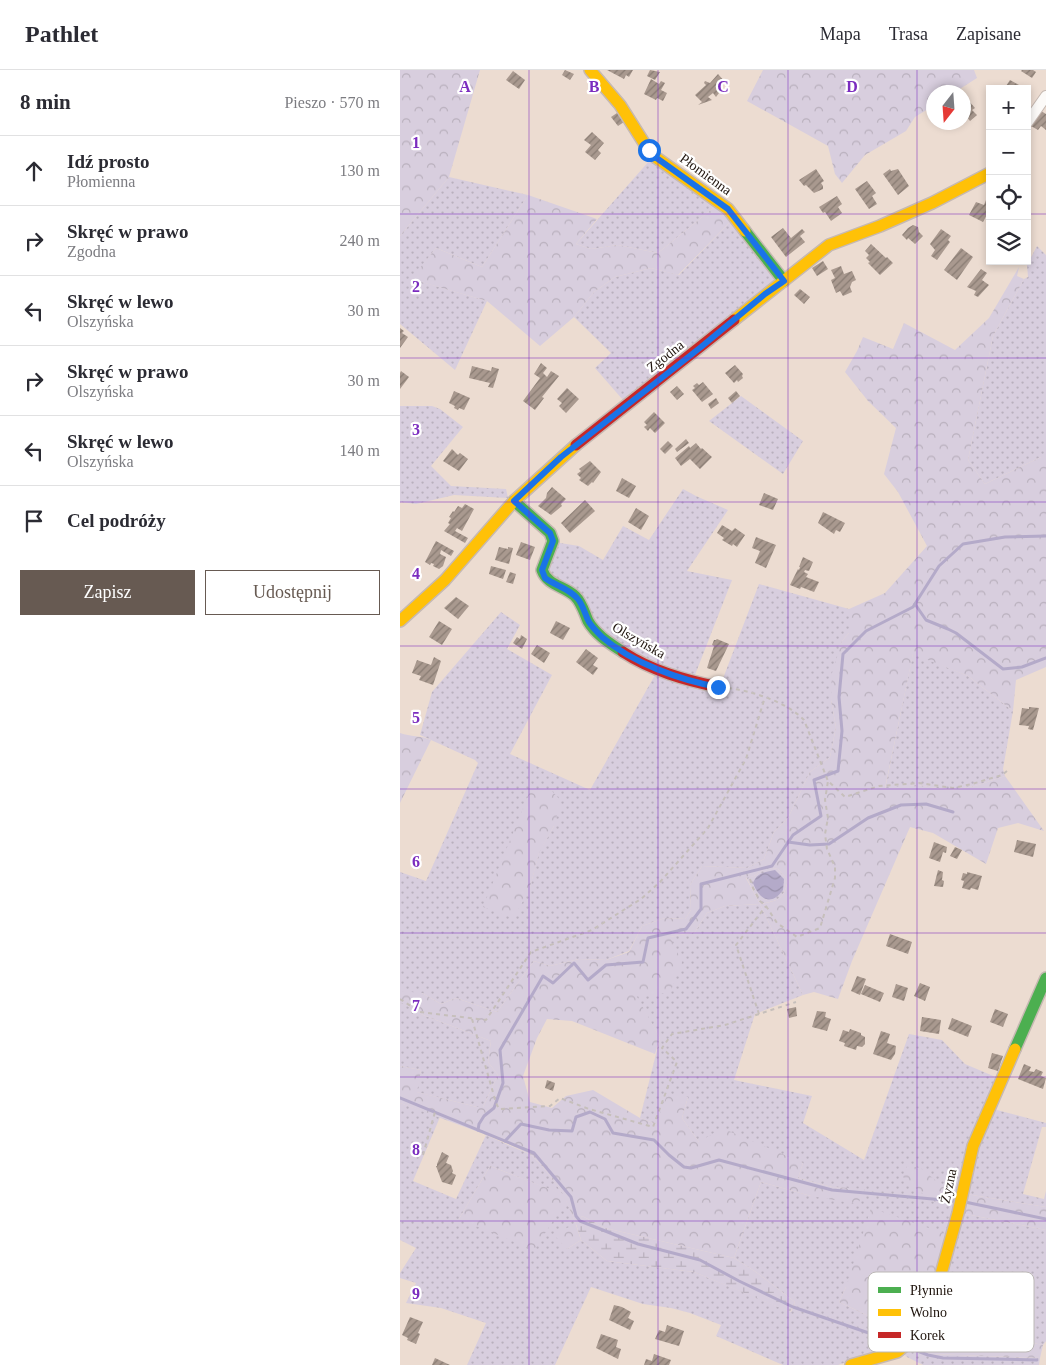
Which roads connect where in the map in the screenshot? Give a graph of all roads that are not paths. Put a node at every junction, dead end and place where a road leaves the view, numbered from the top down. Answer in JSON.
{"nodes":[{"id":1,"x":590,"y":70,"type":"edge"},
{"id":2,"x":1046,"y":96,"type":"edge"},
{"id":3,"x":1031,"y":117,"type":"edge"},
{"id":4,"x":986,"y":175,"type":"edge"},
{"id":5,"x":784,"y":281,"type":"junction"},
{"id":6,"x":514,"y":501,"type":"junction"},
{"id":7,"x":400,"y":621,"type":"edge"},
{"id":8,"x":718,"y":687,"type":"road end"},
{"id":9,"x":1046,"y":978,"type":"edge"},
{"id":10,"x":942,"y":1272,"type":"edge"},
{"id":11,"x":898,"y":1352,"type":"edge"},
{"id":12,"x":851,"y":1365,"type":"edge"}],
"edges":[{"from":1,"to":5,"type":"street","name":"Płomienna"},
{"from":2,"to":3,"type":"street"},
{"from":4,"to":5,"type":"street","name":"Zgodna"},
{"from":5,"to":6,"type":"street","name":"Zgodna"},
{"from":6,"to":7,"type":"street","name":"Zgodna"},
{"from":6,"to":8,"type":"street","name":"Olszyńska"},
{"from":9,"to":10,"type":"street","name":"Żyzna"},
{"from":11,"to":12,"type":"street","name":"Żyzna"}]}
